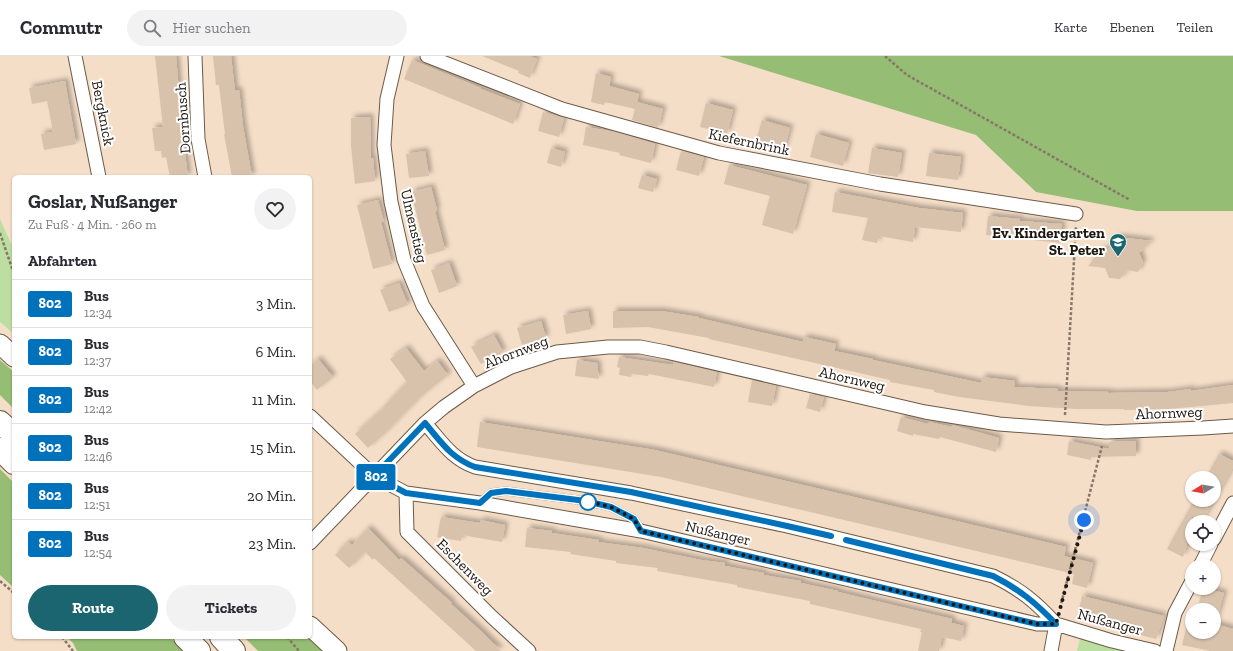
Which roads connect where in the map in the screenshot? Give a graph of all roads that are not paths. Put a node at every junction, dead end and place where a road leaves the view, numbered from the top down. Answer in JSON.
{"nodes":[{"id":1,"x":75,"y":56,"type":"edge"},
{"id":2,"x":195,"y":56,"type":"edge"},
{"id":3,"x":397,"y":56,"type":"edge"},
{"id":4,"x":426,"y":56,"type":"edge"},
{"id":5,"x":99,"y":175,"type":"edge"},
{"id":6,"x":205,"y":175,"type":"edge"},
{"id":7,"x":1076,"y":214,"type":"road end"},
{"id":8,"x":0,"y":344,"type":"edge"},
{"id":9,"x":12,"y":355,"type":"edge"},
{"id":10,"x":474,"y":386,"type":"junction"},
{"id":11,"x":312,"y":418,"type":"edge"},
{"id":12,"x":0,"y":422,"type":"edge"},
{"id":13,"x":425,"y":423,"type":"junction"},
{"id":14,"x":1233,"y":426,"type":"edge"},
{"id":15,"x":12,"y":433,"type":"edge"},
{"id":16,"x":0,"y":449,"type":"edge"},
{"id":17,"x":12,"y":461,"type":"edge"},
{"id":18,"x":374,"y":476,"type":"junction"},
{"id":19,"x":406,"y":493,"type":"junction"},
{"id":20,"x":480,"y":503,"type":"junction"},
{"id":21,"x":1233,"y":503,"type":"edge"},
{"id":22,"x":1221,"y":526,"type":"edge"},
{"id":23,"x":641,"y":531,"type":"junction"},
{"id":24,"x":312,"y":541,"type":"edge"},
{"id":25,"x":1185,"y":594,"type":"edge"},
{"id":26,"x":1056,"y":624,"type":"junction"},
{"id":27,"x":312,"y":628,"type":"edge"},
{"id":28,"x":187,"y":639,"type":"edge"},
{"id":29,"x":223,"y":639,"type":"edge"},
{"id":30,"x":199,"y":651,"type":"edge"},
{"id":31,"x":234,"y":651,"type":"edge"},
{"id":32,"x":337,"y":651,"type":"edge"},
{"id":33,"x":529,"y":651,"type":"edge"},
{"id":34,"x":1050,"y":651,"type":"edge"},
{"id":35,"x":1155,"y":651,"type":"edge"},
{"id":36,"x":1166,"y":651,"type":"edge"}],
"edges":[{"from":1,"to":5,"type":"street","name":"Bergknick"},
{"from":2,"to":6,"type":"street","name":"Dornbusch"},
{"from":3,"to":10,"type":"street","name":"Ulmenstieg"},
{"from":4,"to":7,"type":"street","name":"Kiefernbrink"},
{"from":8,"to":9,"type":"street"},
{"from":10,"to":13,"type":"street","name":"Ahornweg"},
{"from":10,"to":14,"type":"street","name":"Ahornweg"},
{"from":11,"to":18,"type":"street"},
{"from":12,"to":15,"type":"highway"},
{"from":13,"to":18,"type":"street","name":"Ahornweg"},
{"from":13,"to":26,"type":"street","name":"Nußanger"},
{"from":16,"to":17,"type":"highway"},
{"from":18,"to":19,"type":"street","name":"Nußanger"},
{"from":18,"to":24,"type":"street","name":"Ahornweg"},
{"from":19,"to":20,"type":"street","name":"Nußanger"},
{"from":19,"to":33,"type":"street","name":"Eschenweg"},
{"from":20,"to":23,"type":"street","name":"Nußanger"},
{"from":20,"to":23,"type":"lane"},
{"from":21,"to":22,"type":"street"},
{"from":23,"to":26,"type":"street","name":"Nußanger"},
{"from":25,"to":36,"type":"street"},
{"from":26,"to":34,"type":"street","name":"Nußanger"},
{"from":26,"to":35,"type":"street","name":"Nußanger"},
{"from":27,"to":32,"type":"street"},
{"from":28,"to":30,"type":"highway"},
{"from":29,"to":31,"type":"highway"}]}
